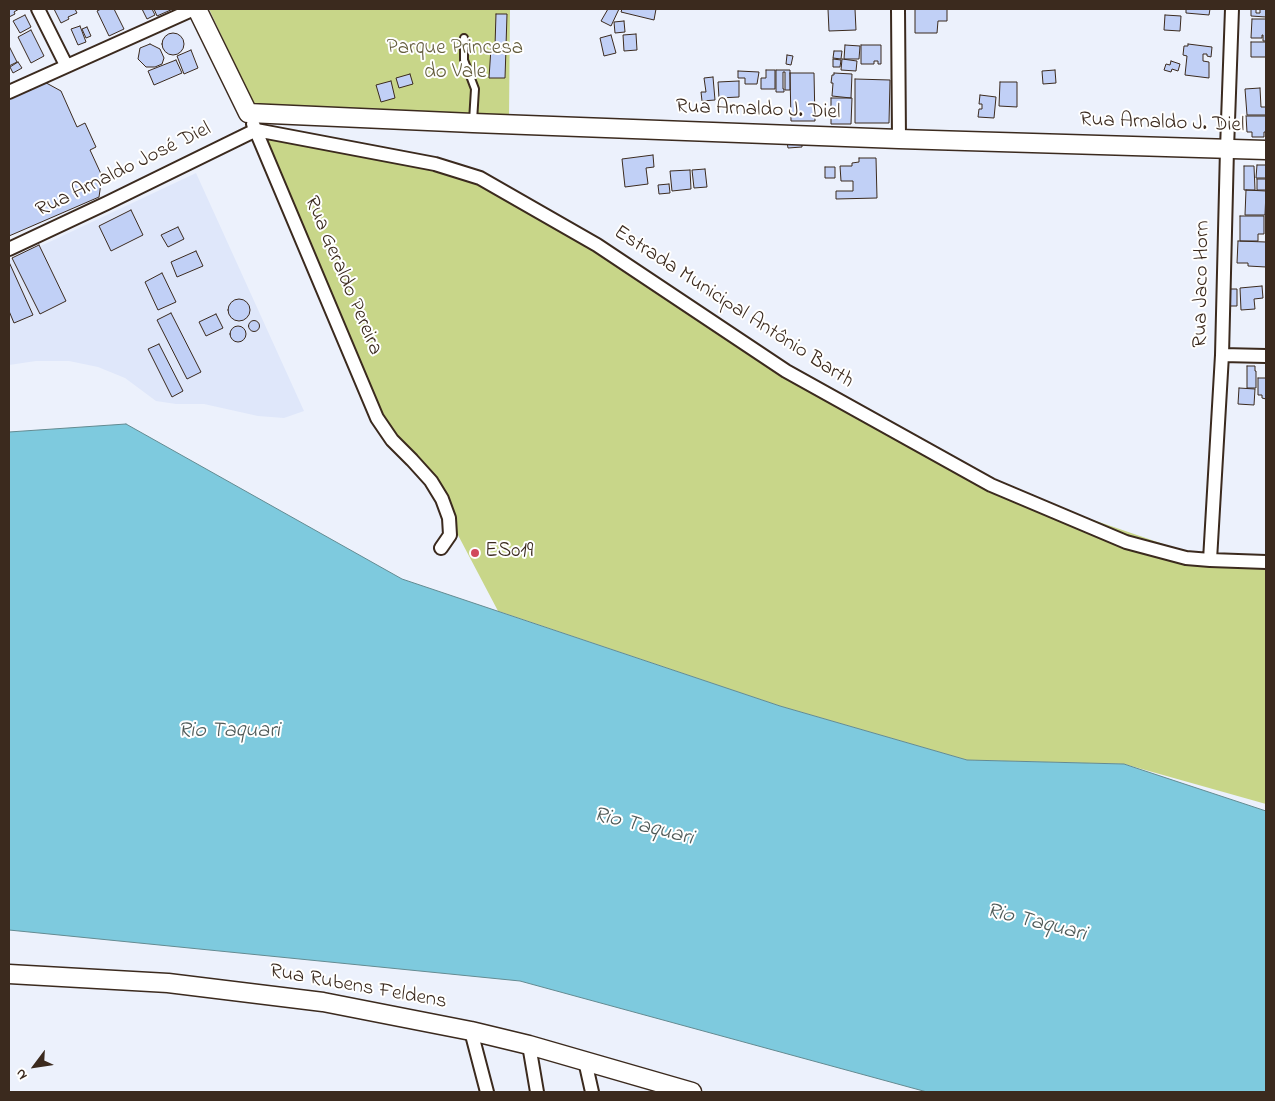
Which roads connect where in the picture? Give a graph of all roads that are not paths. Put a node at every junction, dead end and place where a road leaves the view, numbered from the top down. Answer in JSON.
{"nodes":[{"id":1,"x":38,"y":9,"type":"edge"},
{"id":2,"x":196,"y":9,"type":"edge"},
{"id":3,"x":898,"y":9,"type":"edge"},
{"id":4,"x":1232,"y":9,"type":"edge"},
{"id":5,"x":464,"y":38,"type":"dead end"},
{"id":6,"x":66,"y":65,"type":"junction"},
{"id":7,"x":9,"y":92,"type":"edge"},
{"id":8,"x":248,"y":113,"type":"junction"},
{"id":9,"x":473,"y":123,"type":"junction"},
{"id":10,"x":256,"y":130,"type":"junction"},
{"id":11,"x":899,"y":138,"type":"junction"},
{"id":12,"x":1227,"y":149,"type":"junction"},
{"id":13,"x":1266,"y":150,"type":"edge"},
{"id":14,"x":9,"y":249,"type":"edge"},
{"id":15,"x":1222,"y":355,"type":"junction"},
{"id":16,"x":1266,"y":356,"type":"edge"},
{"id":17,"x":441,"y":548,"type":"dead end"},
{"id":18,"x":1210,"y":560,"type":"junction"},
{"id":19,"x":1266,"y":562,"type":"edge"},
{"id":20,"x":9,"y":974,"type":"edge"},
{"id":21,"x":471,"y":1031,"type":"junction"},
{"id":22,"x":528,"y":1045,"type":"junction"},
{"id":23,"x":585,"y":1061,"type":"junction"},
{"id":24,"x":487,"y":1092,"type":"edge"},
{"id":25,"x":537,"y":1092,"type":"edge"},
{"id":26,"x":592,"y":1092,"type":"edge"},
{"id":27,"x":692,"y":1092,"type":"edge"}],
"edges":[{"from":1,"to":6,"type":"street"},
{"from":2,"to":6,"type":"street"},
{"from":2,"to":8,"type":"street","name":"Rua Geraldo Pereira"},
{"from":3,"to":11,"type":"street"},
{"from":4,"to":12,"type":"street","name":"Rua Jaco Horn"},
{"from":5,"to":9,"type":"lane"},
{"from":6,"to":7,"type":"street"},
{"from":8,"to":9,"type":"street","name":"Rua Arnaldo J. Diel"},
{"from":8,"to":10,"type":"street","name":"Rua Geraldo Pereira"},
{"from":9,"to":11,"type":"street","name":"Rua Arnaldo J. Diel"},
{"from":10,"to":14,"type":"street","name":"Rua Arnaldo José Diel"},
{"from":10,"to":17,"type":"street","name":"Rua Geraldo Pereira"},
{"from":10,"to":18,"type":"street","name":"Estrada Municipal Antônio Barth"},
{"from":11,"to":12,"type":"street","name":"Rua Arnaldo J. Diel"},
{"from":12,"to":13,"type":"street","name":"Rua Arnaldo J. Diel"},
{"from":12,"to":15,"type":"street","name":"Rua Jaco Horn"},
{"from":15,"to":16,"type":"street"},
{"from":15,"to":18,"type":"street","name":"Rua Jaco Horn"},
{"from":18,"to":19,"type":"street","name":"Estrada Municipal Antônio Barth"},
{"from":20,"to":21,"type":"street","name":"Rua Rubens Feldens"},
{"from":21,"to":22,"type":"street","name":"Rua Rubens Feldens"},
{"from":21,"to":24,"type":"street"},
{"from":22,"to":23,"type":"street","name":"Rua Rubens Feldens"},
{"from":22,"to":25,"type":"street"},
{"from":23,"to":26,"type":"street"},
{"from":23,"to":27,"type":"street","name":"Rua Rubens Feldens"}]}
